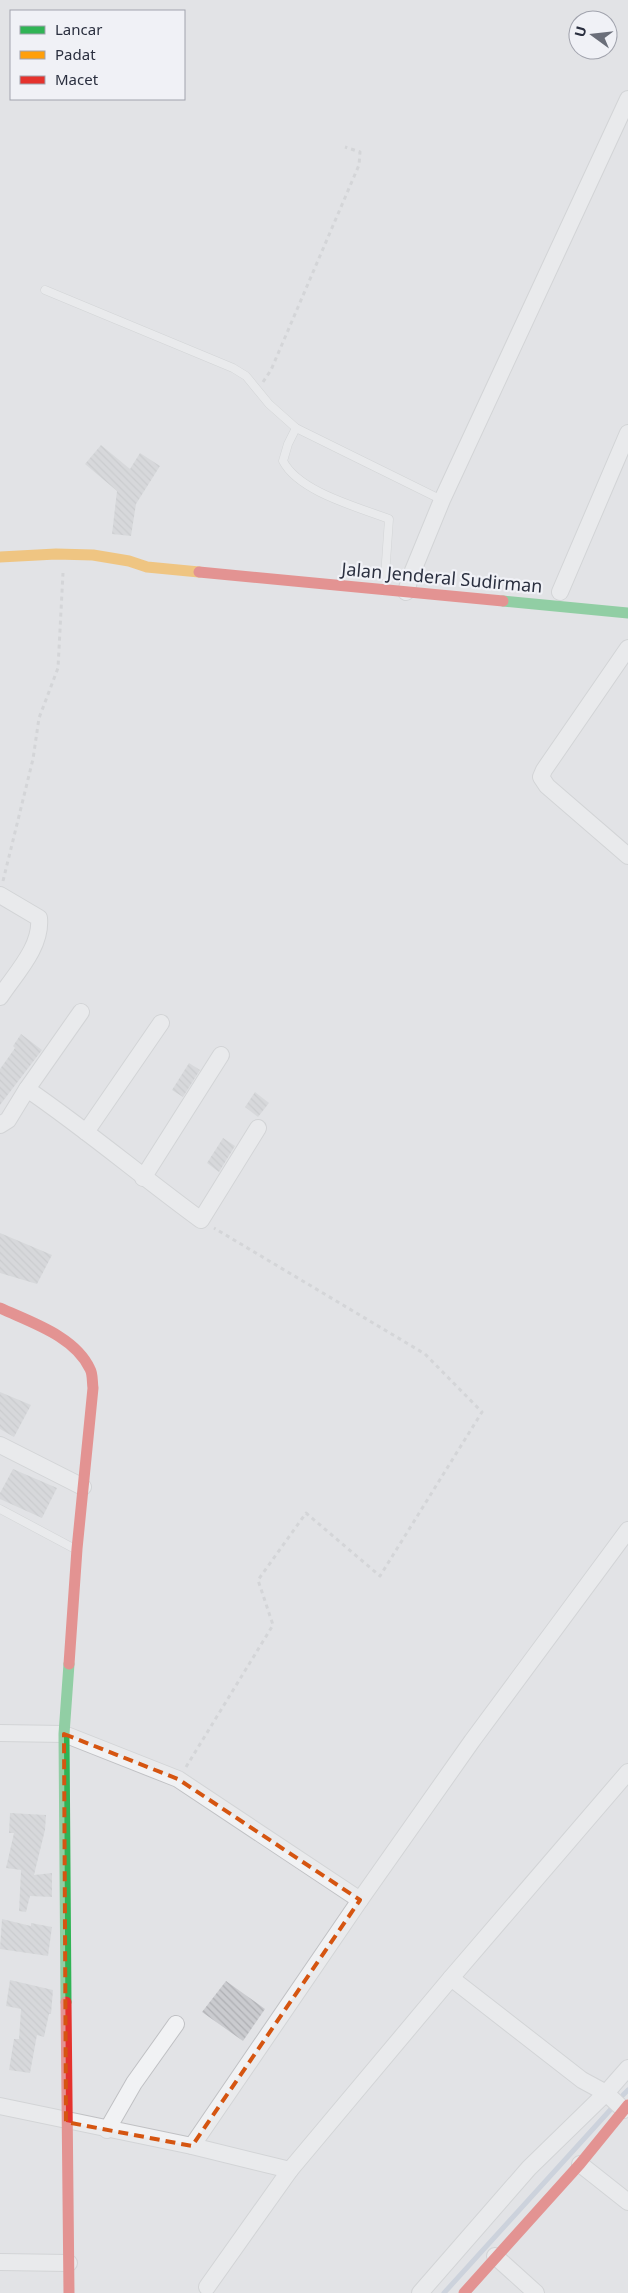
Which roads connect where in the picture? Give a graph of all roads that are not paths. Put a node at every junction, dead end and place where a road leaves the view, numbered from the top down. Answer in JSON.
{"nodes":[{"id":1,"x":628,"y":99,"type":"edge"},
{"id":2,"x":46,"y":290,"type":"dead end"},
{"id":3,"x":296,"y":428,"type":"junction"},
{"id":4,"x":628,"y":433,"type":"edge"},
{"id":5,"x":442,"y":500,"type":"junction"},
{"id":6,"x":146,"y":555,"type":"dead end"},
{"id":7,"x":0,"y":557,"type":"edge"},
{"id":8,"x":125,"y":558,"type":"junction"},
{"id":9,"x":399,"y":579,"type":"junction"},
{"id":10,"x":560,"y":592,"type":"dead end"},
{"id":11,"x":628,"y":613,"type":"edge"},
{"id":12,"x":628,"y":648,"type":"edge"},
{"id":13,"x":628,"y":856,"type":"edge"},
{"id":14,"x":1,"y":890,"type":"edge"},
{"id":15,"x":0,"y":997,"type":"edge"},
{"id":16,"x":81,"y":1012,"type":"dead end"},
{"id":17,"x":161,"y":1023,"type":"dead end"},
{"id":18,"x":221,"y":1055,"type":"dead end"},
{"id":19,"x":26,"y":1090,"type":"junction"},
{"id":20,"x":0,"y":1125,"type":"edge"},
{"id":21,"x":258,"y":1128,"type":"dead end"},
{"id":22,"x":86,"y":1132,"type":"junction"},
{"id":23,"x":143,"y":1178,"type":"junction"},
{"id":24,"x":0,"y":1308,"type":"edge"},
{"id":25,"x":0,"y":1445,"type":"edge"},
{"id":26,"x":83,"y":1487,"type":"junction"},
{"id":27,"x":0,"y":1509,"type":"edge"},
{"id":28,"x":628,"y":1530,"type":"edge"},
{"id":29,"x":77,"y":1549,"type":"junction"},
{"id":30,"x":0,"y":1733,"type":"edge"},
{"id":31,"x":64,"y":1734,"type":"junction"},
{"id":32,"x":628,"y":1772,"type":"edge"},
{"id":33,"x":360,"y":1900,"type":"junction"},
{"id":34,"x":451,"y":1978,"type":"junction"},
{"id":35,"x":176,"y":2024,"type":"dead end"},
{"id":36,"x":628,"y":2068,"type":"edge"},
{"id":37,"x":608,"y":2094,"type":"junction"},
{"id":38,"x":0,"y":2106,"type":"edge"},
{"id":39,"x":625,"y":2108,"type":"edge"},
{"id":40,"x":66,"y":2122,"type":"junction"},
{"id":41,"x":107,"y":2130,"type":"junction"},
{"id":42,"x":192,"y":2146,"type":"junction"},
{"id":43,"x":580,"y":2164,"type":"junction"},
{"id":44,"x":290,"y":2170,"type":"junction"},
{"id":45,"x":628,"y":2202,"type":"edge"},
{"id":46,"x":495,"y":2256,"type":"junction"},
{"id":47,"x":0,"y":2262,"type":"edge"},
{"id":48,"x":69,"y":2262,"type":"junction"},
{"id":49,"x":207,"y":2287,"type":"dead end"},
{"id":50,"x":69,"y":2293,"type":"edge"},
{"id":51,"x":420,"y":2293,"type":"edge"},
{"id":52,"x":464,"y":2293,"type":"edge"},
{"id":53,"x":536,"y":2293,"type":"edge"}],
"edges":[{"from":1,"to":5,"type":"street"},
{"from":2,"to":3,"type":"lane"},
{"from":3,"to":5,"type":"lane"},
{"from":3,"to":9,"type":"lane"},
{"from":4,"to":10,"type":"street"},
{"from":5,"to":9,"type":"street"},
{"from":6,"to":8,"type":"street"},
{"from":7,"to":8,"type":"street"},
{"from":8,"to":9,"type":"street","name":"Jalan Jenderal Sudirman"},
{"from":9,"to":11,"type":"street","name":"Jalan Jenderal Sudirman"},
{"from":12,"to":13,"type":"street"},
{"from":14,"to":15,"type":"street"},
{"from":16,"to":19,"type":"street"},
{"from":17,"to":22,"type":"street"},
{"from":18,"to":23,"type":"street"},
{"from":19,"to":20,"type":"street"},
{"from":19,"to":22,"type":"street"},
{"from":21,"to":23,"type":"street"},
{"from":22,"to":23,"type":"street"},
{"from":24,"to":26,"type":"street"},
{"from":25,"to":26,"type":"street"},
{"from":26,"to":29,"type":"street"},
{"from":27,"to":29,"type":"lane"},
{"from":28,"to":33,"type":"street"},
{"from":29,"to":31,"type":"street"},
{"from":30,"to":31,"type":"street"},
{"from":31,"to":33,"type":"street"},
{"from":31,"to":40,"type":"street"},
{"from":32,"to":34,"type":"street"},
{"from":33,"to":42,"type":"street"},
{"from":34,"to":37,"type":"street"},
{"from":34,"to":44,"type":"street"},
{"from":35,"to":41,"type":"street"},
{"from":36,"to":37,"type":"street"},
{"from":37,"to":39,"type":"street"},
{"from":37,"to":51,"type":"street"},
{"from":38,"to":40,"type":"street"},
{"from":39,"to":43,"type":"street"},
{"from":40,"to":41,"type":"street"},
{"from":40,"to":48,"type":"street"},
{"from":41,"to":42,"type":"street"},
{"from":42,"to":44,"type":"street"},
{"from":43,"to":45,"type":"street"},
{"from":43,"to":46,"type":"street"},
{"from":44,"to":49,"type":"street"},
{"from":46,"to":52,"type":"street"},
{"from":46,"to":53,"type":"street"},
{"from":47,"to":48,"type":"street"},
{"from":48,"to":50,"type":"street"}]}
